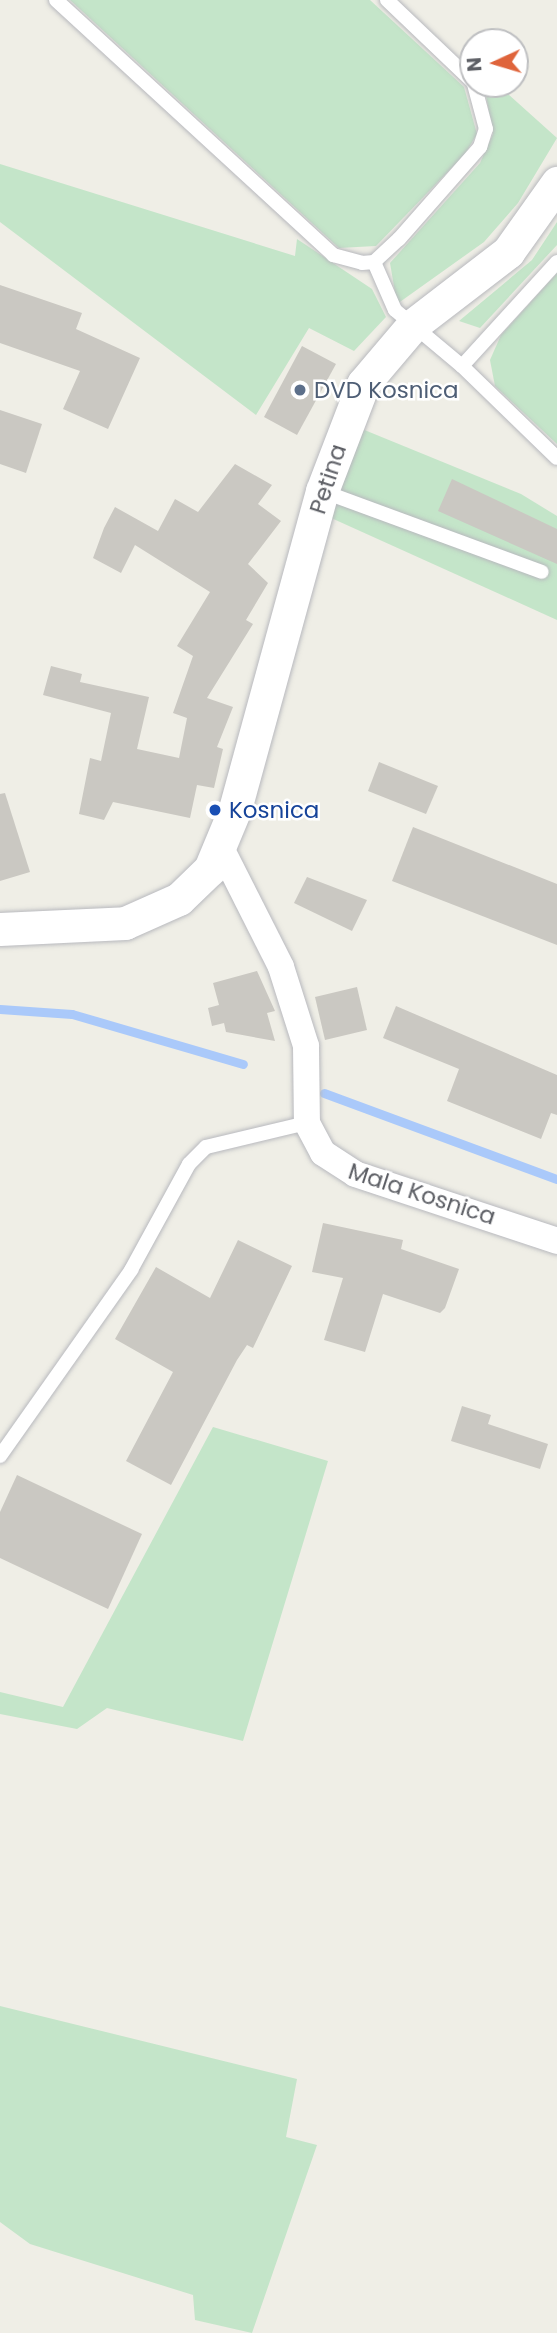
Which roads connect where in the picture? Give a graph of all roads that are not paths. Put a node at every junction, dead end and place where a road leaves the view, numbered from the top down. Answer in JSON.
{"nodes":[{"id":1,"x":56,"y":0,"type":"edge"},
{"id":2,"x":387,"y":0,"type":"edge"},
{"id":3,"x":459,"y":69,"type":"edge"},
{"id":4,"x":477,"y":98,"type":"edge"},
{"id":5,"x":557,"y":183,"type":"edge"},
{"id":6,"x":374,"y":262,"type":"junction"},
{"id":7,"x":557,"y":262,"type":"edge"},
{"id":8,"x":413,"y":325,"type":"junction"},
{"id":9,"x":462,"y":366,"type":"junction"},
{"id":10,"x":557,"y":458,"type":"edge"},
{"id":11,"x":322,"y":491,"type":"junction"},
{"id":12,"x":542,"y":572,"type":"dead end"},
{"id":13,"x":221,"y":848,"type":"junction"},
{"id":14,"x":0,"y":929,"type":"edge"},
{"id":15,"x":307,"y":1123,"type":"junction"},
{"id":16,"x":557,"y":1241,"type":"edge"},
{"id":17,"x":0,"y":1456,"type":"edge"}],
"edges":[{"from":1,"to":6,"type":"lane"},
{"from":2,"to":3,"type":"lane"},
{"from":4,"to":6,"type":"lane"},
{"from":5,"to":8,"type":"street","name":"Petina"},
{"from":6,"to":8,"type":"lane"},
{"from":7,"to":9,"type":"lane"},
{"from":8,"to":9,"type":"lane"},
{"from":8,"to":11,"type":"street","name":"Petina"},
{"from":9,"to":10,"type":"lane"},
{"from":11,"to":12,"type":"lane"},
{"from":11,"to":13,"type":"street","name":"Petina"},
{"from":13,"to":14,"type":"street","name":"Petina"},
{"from":13,"to":15,"type":"street"},
{"from":15,"to":16,"type":"street","name":"Mala Kosnica"},
{"from":15,"to":17,"type":"lane"}]}
